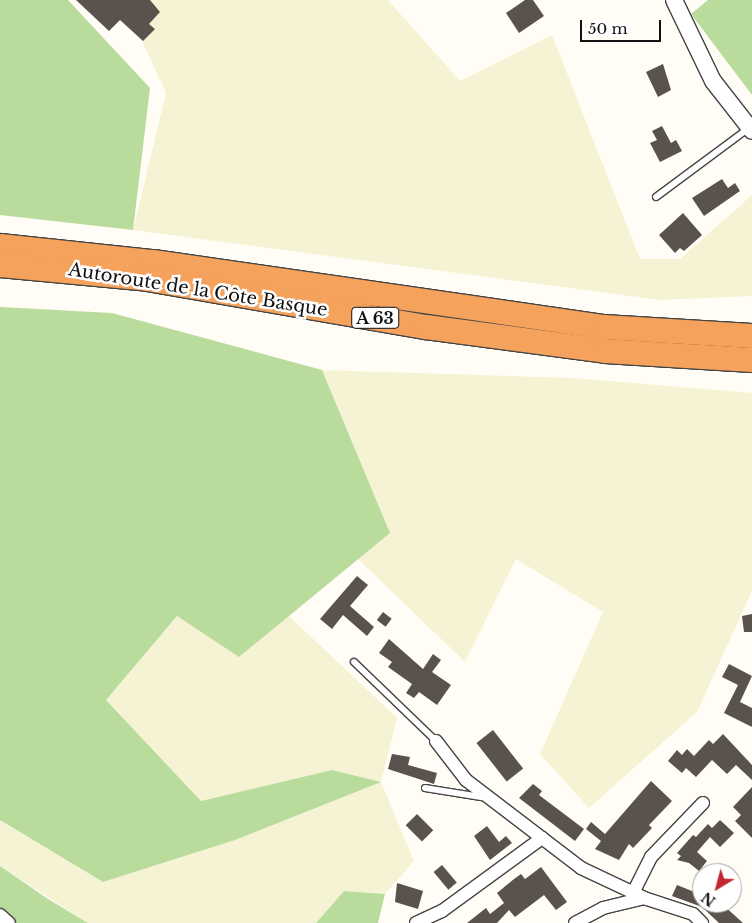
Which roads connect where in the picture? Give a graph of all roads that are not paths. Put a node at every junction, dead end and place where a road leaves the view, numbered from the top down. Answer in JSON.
{"nodes":[{"id":1,"x":674,"y":0,"type":"edge"},
{"id":2,"x":751,"y":130,"type":"edge"},
{"id":3,"x":656,"y":196,"type":"dead end"},
{"id":4,"x":0,"y":246,"type":"edge"},
{"id":5,"x":0,"y":265,"type":"edge"},
{"id":6,"x":752,"y":336,"type":"edge"},
{"id":7,"x":752,"y":360,"type":"edge"},
{"id":8,"x":354,"y":662,"type":"dead end"},
{"id":9,"x":436,"y":741,"type":"joint"},
{"id":10,"x":425,"y":788,"type":"dead end"},
{"id":11,"x":487,"y":798,"type":"junction"},
{"id":12,"x":703,"y":803,"type":"dead end"},
{"id":13,"x":542,"y":838,"type":"junction"},
{"id":14,"x":638,"y":895,"type":"junction"},
{"id":15,"x":0,"y":915,"type":"edge"},
{"id":16,"x":8,"y":923,"type":"edge"},
{"id":17,"x":416,"y":923,"type":"edge"},
{"id":18,"x":575,"y":923,"type":"edge"},
{"id":19,"x":702,"y":923,"type":"edge"}],
"edges":[{"from":1,"to":2,"type":"street"},
{"from":2,"to":3,"type":"lane"},
{"from":4,"to":6,"type":"highway","name":"Autoroute de la Côte Basque","number":"A 63"},
{"from":5,"to":7,"type":"highway","name":"Autoroute de la Côte Basque","number":"A 63"},
{"from":8,"to":9,"type":"lane"},
{"from":9,"to":11,"type":"street"},
{"from":10,"to":11,"type":"lane"},
{"from":11,"to":13,"type":"street"},
{"from":12,"to":14,"type":"street"},
{"from":13,"to":14,"type":"street"},
{"from":13,"to":17,"type":"street"},
{"from":14,"to":18,"type":"street"},
{"from":14,"to":19,"type":"street"},
{"from":15,"to":16,"type":"street"}]}
